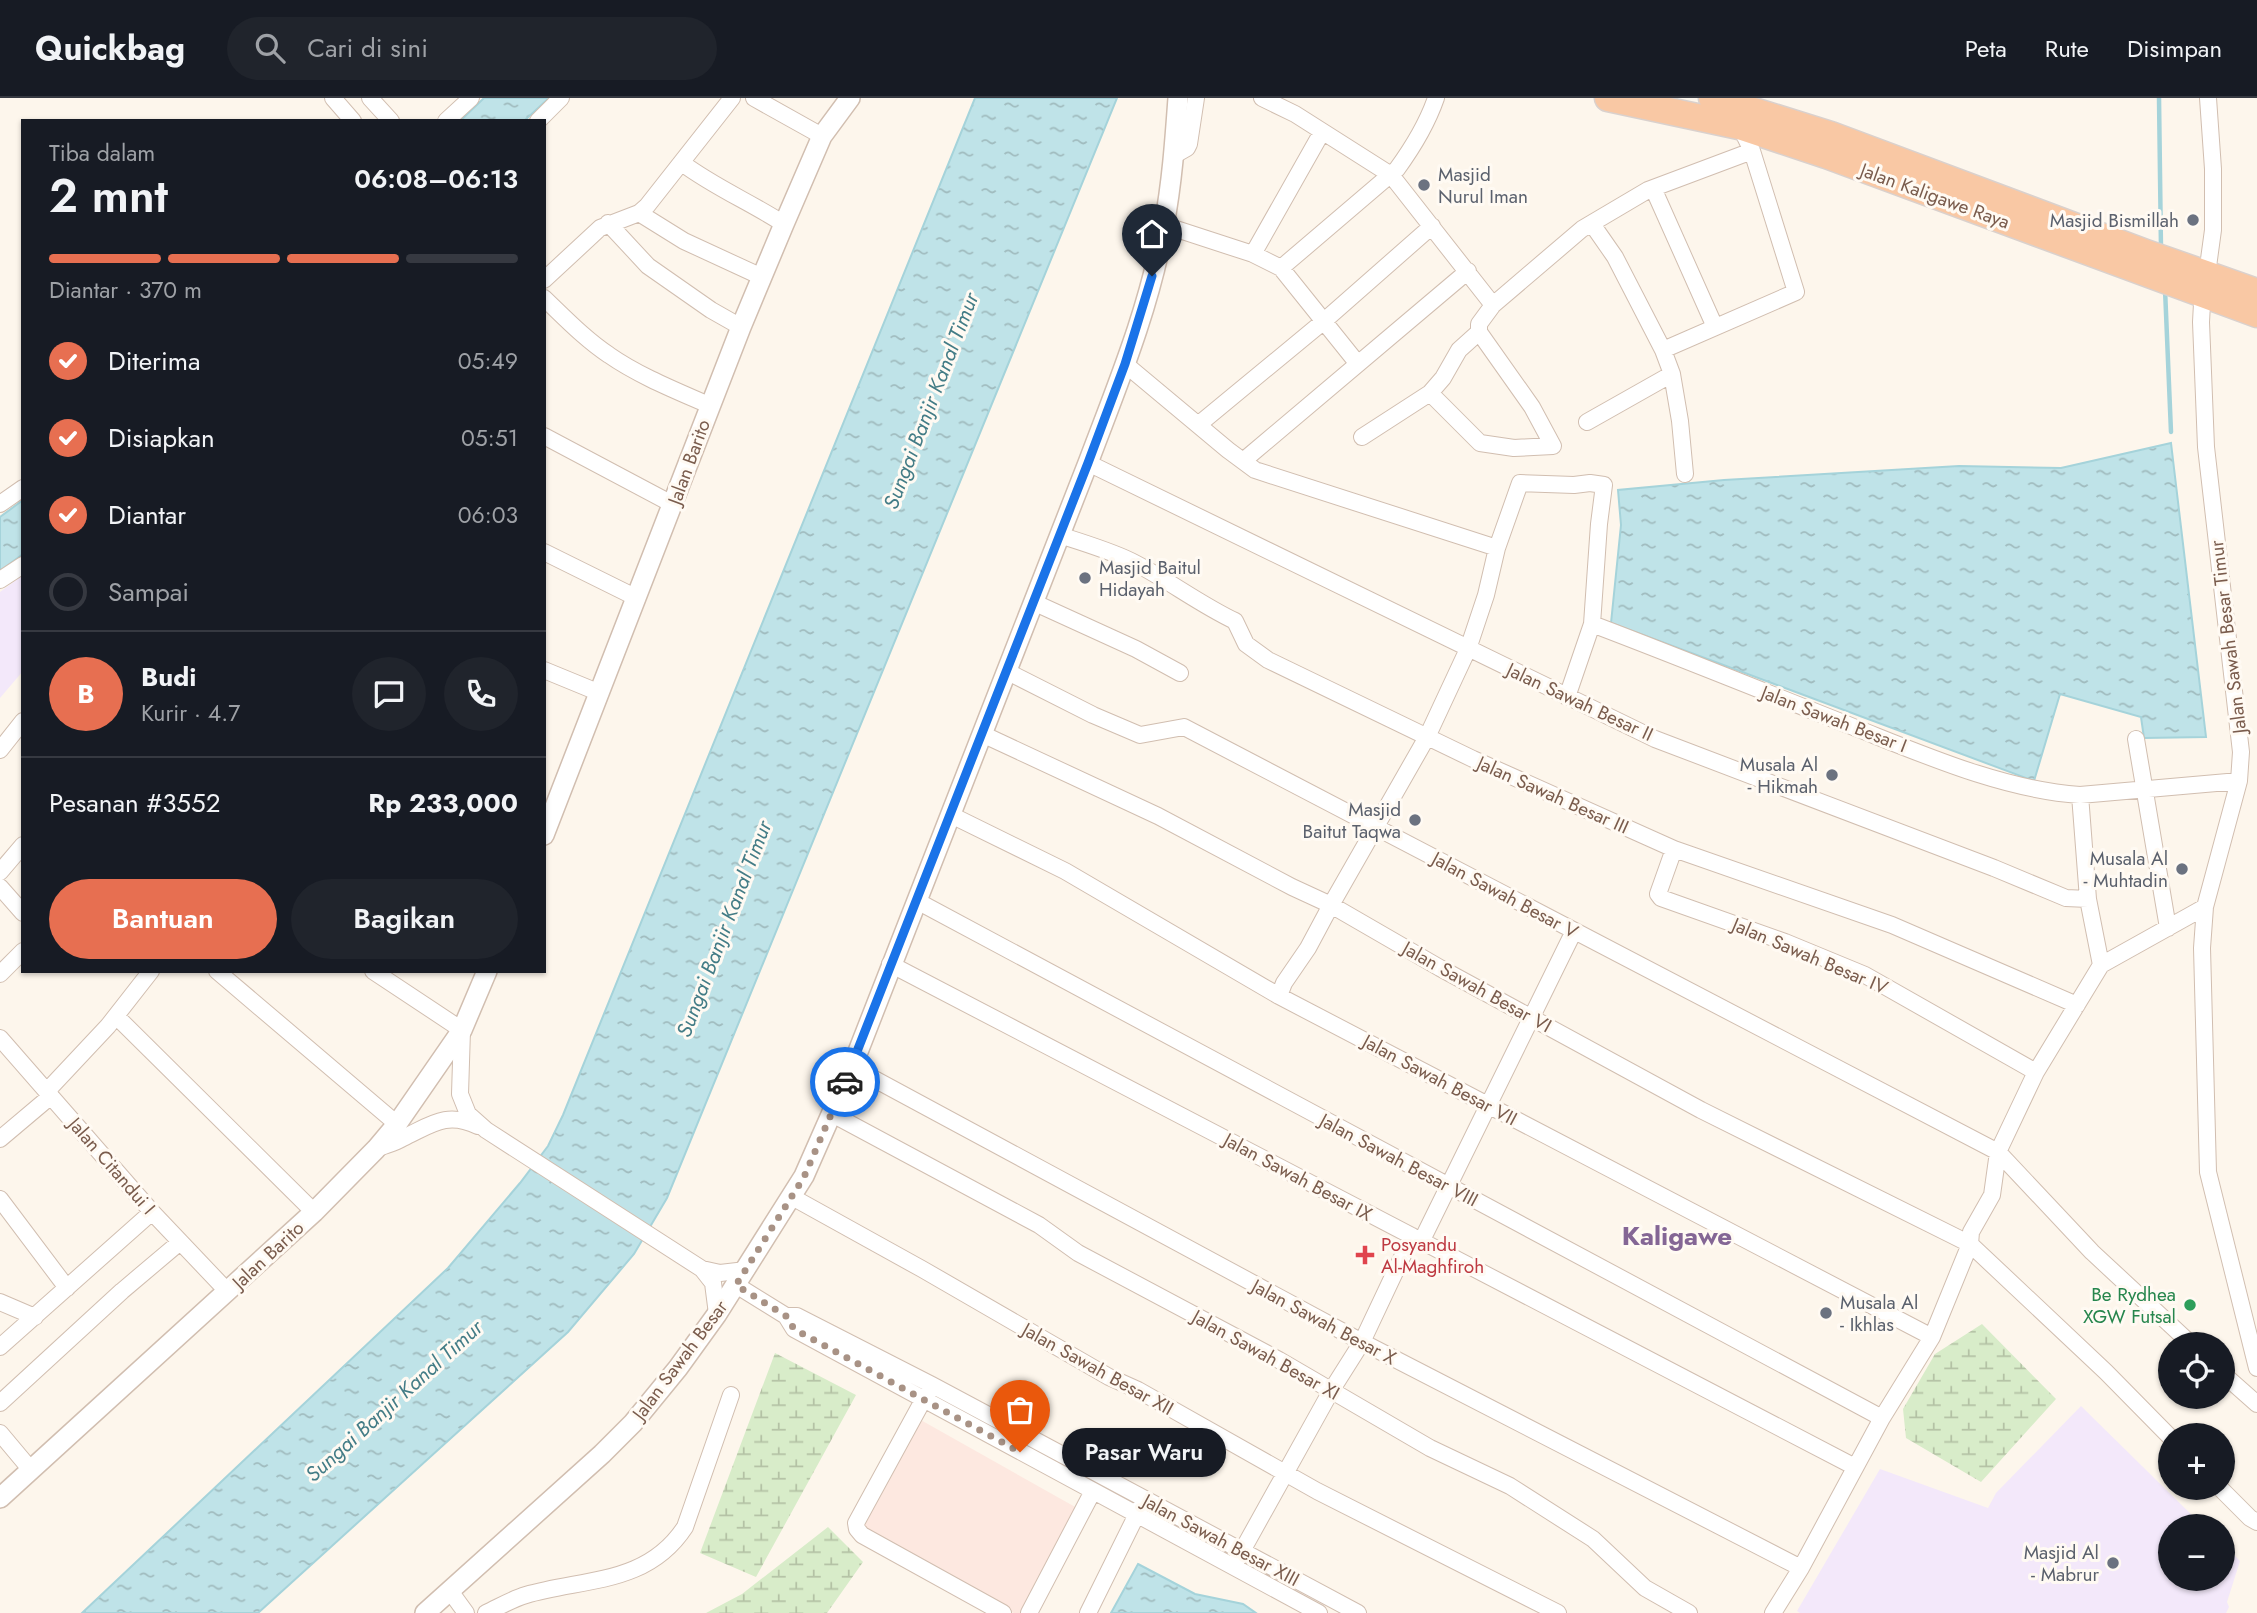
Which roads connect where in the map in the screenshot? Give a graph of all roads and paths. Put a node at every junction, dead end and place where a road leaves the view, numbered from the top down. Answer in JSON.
{"nodes":[{"id":1,"x":333,"y":98,"type":"edge"},
{"id":2,"x":370,"y":98,"type":"edge"},
{"id":3,"x":471,"y":98,"type":"edge"},
{"id":4,"x":561,"y":98,"type":"edge"},
{"id":5,"x":732,"y":98,"type":"edge"},
{"id":6,"x":754,"y":98,"type":"edge"},
{"id":7,"x":850,"y":98,"type":"edge"},
{"id":8,"x":1178,"y":98,"type":"edge"},
{"id":9,"x":1196,"y":98,"type":"edge"},
{"id":10,"x":1262,"y":98,"type":"edge"},
{"id":11,"x":1436,"y":98,"type":"edge"},
{"id":12,"x":1608,"y":98,"type":"edge"},
{"id":13,"x":2208,"y":98,"type":"edge"},
{"id":14,"x":1732,"y":107,"type":"edge"},
{"id":15,"x":351,"y":119,"type":"edge"},
{"id":16,"x":389,"y":119,"type":"edge"},
{"id":17,"x":448,"y":119,"type":"edge"},
{"id":18,"x":540,"y":119,"type":"edge"},
{"id":19,"x":1322,"y":132,"type":"junction"},
{"id":20,"x":822,"y":136,"type":"junction"},
{"id":21,"x":1752,"y":151,"type":"junction"},
{"id":22,"x":1173,"y":156,"type":"junction"},
{"id":23,"x":682,"y":163,"type":"junction"},
{"id":24,"x":1391,"y":174,"type":"junction"},
{"id":25,"x":1653,"y":188,"type":"junction"},
{"id":26,"x":639,"y":213,"type":"junction"},
{"id":27,"x":608,"y":223,"type":"junction"},
{"id":28,"x":784,"y":224,"type":"junction"},
{"id":29,"x":1592,"y":224,"type":"junction"},
{"id":30,"x":1164,"y":225,"type":"junction"},
{"id":31,"x":1432,"y":226,"type":"junction"},
{"id":32,"x":1253,"y":254,"type":"junction"},
{"id":33,"x":1281,"y":268,"type":"junction"},
{"id":34,"x":1468,"y":271,"type":"junction"},
{"id":35,"x":762,"y":277,"type":"junction"},
{"id":36,"x":546,"y":278,"type":"edge"},
{"id":37,"x":2193,"y":280,"type":"junction"},
{"id":38,"x":2257,"y":292,"type":"edge"},
{"id":39,"x":546,"y":300,"type":"edge"},
{"id":40,"x":1493,"y":305,"type":"junction"},
{"id":41,"x":2257,"y":314,"type":"edge"},
{"id":42,"x":1324,"y":321,"type":"junction"},
{"id":43,"x":741,"y":327,"type":"junction"},
{"id":44,"x":1715,"y":327,"type":"junction"},
{"id":45,"x":1479,"y":332,"type":"junction"},
{"id":46,"x":1663,"y":350,"type":"junction"},
{"id":47,"x":1125,"y":364,"type":"junction"},
{"id":48,"x":1358,"y":365,"type":"junction"},
{"id":49,"x":1672,"y":374,"type":"junction"},
{"id":50,"x":1430,"y":393,"type":"junction"},
{"id":51,"x":710,"y":406,"type":"junction"},
{"id":52,"x":1587,"y":422,"type":"dead end"},
{"id":53,"x":1198,"y":425,"type":"junction"},
{"id":54,"x":546,"y":437,"type":"edge"},
{"id":55,"x":1362,"y":437,"type":"dead end"},
{"id":56,"x":1242,"y":461,"type":"junction"},
{"id":57,"x":1088,"y":463,"type":"junction"},
{"id":58,"x":1685,"y":474,"type":"dead end"},
{"id":59,"x":21,"y":489,"type":"edge"},
{"id":60,"x":0,"y":505,"type":"edge"},
{"id":61,"x":674,"y":505,"type":"junction"},
{"id":62,"x":1059,"y":535,"type":"junction"},
{"id":63,"x":1497,"y":548,"type":"junction"},
{"id":64,"x":546,"y":553,"type":"edge"},
{"id":65,"x":21,"y":566,"type":"edge"},
{"id":66,"x":0,"y":580,"type":"edge"},
{"id":67,"x":637,"y":598,"type":"junction"},
{"id":68,"x":1033,"y":602,"type":"junction"},
{"id":69,"x":1592,"y":624,"type":"junction"},
{"id":70,"x":1468,"y":649,"type":"junction"},
{"id":71,"x":546,"y":671,"type":"edge"},
{"id":72,"x":1006,"y":671,"type":"junction"},
{"id":73,"x":1180,"y":673,"type":"dead end"},
{"id":74,"x":600,"y":693,"type":"junction"},
{"id":75,"x":1567,"y":697,"type":"junction"},
{"id":76,"x":21,"y":724,"type":"edge"},
{"id":77,"x":982,"y":734,"type":"junction"},
{"id":78,"x":1427,"y":737,"type":"junction"},
{"id":79,"x":2136,"y":739,"type":"dead end"},
{"id":80,"x":0,"y":750,"type":"edge"},
{"id":81,"x":2239,"y":781,"type":"junction"},
{"id":82,"x":2146,"y":789,"type":"junction"},
{"id":83,"x":2080,"y":795,"type":"junction"},
{"id":84,"x":549,"y":808,"type":"edge"},
{"id":85,"x":951,"y":815,"type":"junction"},
{"id":86,"x":1376,"y":827,"type":"junction"},
{"id":87,"x":21,"y":847,"type":"edge"},
{"id":88,"x":1674,"y":849,"type":"junction"},
{"id":89,"x":0,"y":872,"type":"edge"},
{"id":90,"x":0,"y":887,"type":"edge"},
{"id":91,"x":2088,"y":899,"type":"junction"},
{"id":92,"x":917,"y":901,"type":"junction"},
{"id":93,"x":1331,"y":905,"type":"junction"},
{"id":94,"x":2205,"y":907,"type":"junction"},
{"id":95,"x":21,"y":911,"type":"edge"},
{"id":96,"x":2168,"y":928,"type":"junction"},
{"id":97,"x":1574,"y":931,"type":"junction"},
{"id":98,"x":21,"y":953,"type":"edge"},
{"id":99,"x":890,"y":964,"type":"junction"},
{"id":100,"x":2101,"y":965,"type":"junction"},
{"id":101,"x":149,"y":973,"type":"edge"},
{"id":102,"x":219,"y":973,"type":"edge"},
{"id":103,"x":376,"y":973,"type":"edge"},
{"id":104,"x":486,"y":973,"type":"edge"},
{"id":105,"x":0,"y":974,"type":"edge"},
{"id":106,"x":1279,"y":996,"type":"junction"},
{"id":107,"x":2077,"y":1005,"type":"junction"},
{"id":108,"x":117,"y":1016,"type":"junction"},
{"id":109,"x":1531,"y":1017,"type":"junction"},
{"id":110,"x":462,"y":1030,"type":"junction"},
{"id":111,"x":0,"y":1038,"type":"edge"},
{"id":112,"x":852,"y":1067,"type":"junction"},
{"id":113,"x":2036,"y":1072,"type":"junction"},
{"id":114,"x":49,"y":1093,"type":"junction"},
{"id":115,"x":1490,"y":1106,"type":"junction"},
{"id":116,"x":832,"y":1114,"type":"junction"},
{"id":117,"x":397,"y":1124,"type":"junction"},
{"id":118,"x":486,"y":1130,"type":"junction"},
{"id":119,"x":0,"y":1139,"type":"edge"},
{"id":120,"x":376,"y":1149,"type":"junction"},
{"id":121,"x":1997,"y":1152,"type":"junction"},
{"id":122,"x":1448,"y":1186,"type":"junction"},
{"id":123,"x":792,"y":1197,"type":"junction"},
{"id":124,"x":0,"y":1199,"type":"edge"},
{"id":125,"x":152,"y":1212,"type":"junction"},
{"id":126,"x":314,"y":1212,"type":"junction"},
{"id":127,"x":1417,"y":1238,"type":"junction"},
{"id":128,"x":180,"y":1242,"type":"junction"},
{"id":129,"x":1970,"y":1244,"type":"junction"},
{"id":130,"x":696,"y":1264,"type":"junction"},
{"id":131,"x":741,"y":1277,"type":"junction"},
{"id":132,"x":67,"y":1288,"type":"junction"},
{"id":133,"x":228,"y":1292,"type":"junction"},
{"id":134,"x":0,"y":1302,"type":"edge"},
{"id":135,"x":717,"y":1314,"type":"junction"},
{"id":136,"x":786,"y":1316,"type":"junction"},
{"id":137,"x":35,"y":1317,"type":"junction"},
{"id":138,"x":2178,"y":1332,"type":"edge"},
{"id":139,"x":1932,"y":1337,"type":"junction"},
{"id":140,"x":1362,"y":1342,"type":"junction"},
{"id":141,"x":0,"y":1347,"type":"edge"},
{"id":142,"x":2257,"y":1368,"type":"edge"},
{"id":143,"x":932,"y":1385,"type":"junction"},
{"id":144,"x":2235,"y":1385,"type":"edge"},
{"id":145,"x":1331,"y":1391,"type":"junction"},
{"id":146,"x":731,"y":1395,"type":"dead end"},
{"id":147,"x":923,"y":1400,"type":"junction"},
{"id":148,"x":0,"y":1403,"type":"edge"},
{"id":149,"x":2257,"y":1404,"type":"edge"},
{"id":150,"x":1882,"y":1418,"type":"junction"},
{"id":151,"x":2158,"y":1425,"type":"edge"},
{"id":152,"x":0,"y":1433,"type":"edge"},
{"id":153,"x":1854,"y":1467,"type":"junction"},
{"id":154,"x":31,"y":1470,"type":"junction"},
{"id":155,"x":1285,"y":1473,"type":"junction"},
{"id":156,"x":1093,"y":1492,"type":"junction"},
{"id":157,"x":0,"y":1498,"type":"edge"},
{"id":158,"x":1145,"y":1500,"type":"junction"},
{"id":159,"x":2232,"y":1500,"type":"edge"},
{"id":160,"x":1137,"y":1515,"type":"junction"},
{"id":161,"x":2257,"y":1522,"type":"edge"},
{"id":162,"x":1242,"y":1551,"type":"junction"},
{"id":163,"x":1234,"y":1567,"type":"junction"},
{"id":164,"x":1801,"y":1568,"type":"junction"},
{"id":165,"x":450,"y":1591,"type":"junction"},
{"id":166,"x":425,"y":1613,"type":"edge"},
{"id":167,"x":466,"y":1613,"type":"edge"},
{"id":168,"x":486,"y":1613,"type":"edge"},
{"id":169,"x":1003,"y":1613,"type":"edge"},
{"id":170,"x":1029,"y":1613,"type":"edge"},
{"id":171,"x":1088,"y":1613,"type":"edge"},
{"id":172,"x":1319,"y":1613,"type":"edge"},
{"id":173,"x":1357,"y":1613,"type":"edge"},
{"id":174,"x":1558,"y":1613,"type":"edge"},
{"id":175,"x":1689,"y":1613,"type":"edge"},
{"id":176,"x":1773,"y":1613,"type":"edge"}],
"edges":[{"from":1,"to":15,"type":"street"},
{"from":2,"to":16,"type":"street"},
{"from":3,"to":17,"type":"street"},
{"from":4,"to":18,"type":"street"},
{"from":5,"to":23,"type":"street"},
{"from":6,"to":20,"type":"street"},
{"from":7,"to":20,"type":"street","name":"Jalan Barito"},
{"from":8,"to":22,"type":"street","name":"Jalan Sawah Besar"},
{"from":9,"to":22,"type":"street"},
{"from":10,"to":19,"type":"street"},
{"from":11,"to":24,"type":"street"},
{"from":12,"to":14,"type":"highway","name":"Jalan Kaligawe Raya"},
{"from":13,"to":37,"type":"street","name":"Jalan Sawah Besar Timur"},
{"from":14,"to":21,"type":"street"},
{"from":14,"to":37,"type":"highway","name":"Jalan Kaligawe Raya"},
{"from":19,"to":24,"type":"street"},
{"from":19,"to":32,"type":"street"},
{"from":20,"to":28,"type":"street","name":"Jalan Barito"},
{"from":21,"to":25,"type":"street"},
{"from":21,"to":44,"type":"street"},
{"from":22,"to":30,"type":"street","name":"Jalan Sawah Besar"},
{"from":23,"to":26,"type":"street"},
{"from":23,"to":28,"type":"street"},
{"from":24,"to":31,"type":"street"},
{"from":24,"to":33,"type":"street"},
{"from":25,"to":29,"type":"street"},
{"from":25,"to":44,"type":"street"},
{"from":26,"to":27,"type":"street"},
{"from":26,"to":35,"type":"street"},
{"from":27,"to":36,"type":"street"},
{"from":27,"to":43,"type":"street"},
{"from":28,"to":35,"type":"street","name":"Jalan Barito"},
{"from":29,"to":40,"type":"street"},
{"from":29,"to":46,"type":"street"},
{"from":30,"to":32,"type":"street"},
{"from":30,"to":47,"type":"street","name":"Jalan Sawah Besar"},
{"from":31,"to":34,"type":"street"},
{"from":31,"to":42,"type":"street"},
{"from":32,"to":33,"type":"street"},
{"from":33,"to":42,"type":"street"},
{"from":34,"to":40,"type":"street"},
{"from":34,"to":48,"type":"street"},
{"from":35,"to":43,"type":"street","name":"Jalan Barito"},
{"from":37,"to":38,"type":"highway","name":"Jalan Kaligawe Raya"},
{"from":37,"to":41,"type":"highway","name":"Jalan Kaligawe Raya"},
{"from":37,"to":81,"type":"street","name":"Jalan Sawah Besar Timur"},
{"from":39,"to":51,"type":"street"},
{"from":40,"to":45,"type":"street"},
{"from":42,"to":48,"type":"street"},
{"from":42,"to":53,"type":"street"},
{"from":43,"to":51,"type":"street","name":"Jalan Barito"},
{"from":44,"to":46,"type":"street"},
{"from":45,"to":50,"type":"street"},
{"from":45,"to":50,"type":"street"},
{"from":46,"to":49,"type":"street"},
{"from":47,"to":53,"type":"street"},
{"from":47,"to":57,"type":"street","name":"Jalan Sawah Besar"},
{"from":48,"to":56,"type":"street"},
{"from":49,"to":52,"type":"street"},
{"from":49,"to":58,"type":"street"},
{"from":50,"to":55,"type":"street"},
{"from":51,"to":61,"type":"street","name":"Jalan Barito"},
{"from":53,"to":56,"type":"street"},
{"from":54,"to":61,"type":"street"},
{"from":56,"to":63,"type":"street"},
{"from":57,"to":62,"type":"street","name":"Jalan Sawah Besar"},
{"from":57,"to":70,"type":"street","name":"Jalan Sawah Besar II"},
{"from":59,"to":60,"type":"street"},
{"from":61,"to":67,"type":"street","name":"Jalan Barito"},
{"from":62,"to":68,"type":"street","name":"Jalan Sawah Besar"},
{"from":62,"to":78,"type":"street","name":"Jalan Sawah Besar III"},
{"from":63,"to":69,"type":"street"},
{"from":63,"to":70,"type":"street"},
{"from":64,"to":67,"type":"street"},
{"from":65,"to":66,"type":"street"},
{"from":67,"to":74,"type":"street","name":"Jalan Barito"},
{"from":68,"to":72,"type":"street","name":"Jalan Sawah Besar"},
{"from":68,"to":73,"type":"street"},
{"from":69,"to":75,"type":"street"},
{"from":69,"to":83,"type":"street","name":"Jalan Sawah Besar I"},
{"from":70,"to":75,"type":"street","name":"Jalan Sawah Besar II"},
{"from":70,"to":78,"type":"street"},
{"from":71,"to":74,"type":"street"},
{"from":72,"to":77,"type":"street","name":"Jalan Sawah Besar"},
{"from":72,"to":86,"type":"street","name":"Jalan Sawah Besar V"},
{"from":74,"to":84,"type":"street","name":"Jalan Barito"},
{"from":75,"to":91,"type":"street","name":"Jalan Sawah Besar II"},
{"from":76,"to":80,"type":"street"},
{"from":77,"to":85,"type":"street","name":"Jalan Sawah Besar"},
{"from":77,"to":93,"type":"street","name":"Jalan Sawah Besar VI"},
{"from":78,"to":86,"type":"street"},
{"from":78,"to":88,"type":"street","name":"Jalan Sawah Besar III"},
{"from":79,"to":82,"type":"street"},
{"from":81,"to":82,"type":"street","name":"Jalan Sawah Besar I"},
{"from":81,"to":94,"type":"street","name":"Jalan Sawah Besar Timur"},
{"from":82,"to":83,"type":"street","name":"Jalan Sawah Besar I"},
{"from":82,"to":96,"type":"street"},
{"from":83,"to":91,"type":"street"},
{"from":85,"to":92,"type":"street","name":"Jalan Sawah Besar"},
{"from":85,"to":106,"type":"street","name":"Jalan Sawah Besar VII"},
{"from":86,"to":93,"type":"street"},
{"from":86,"to":97,"type":"street","name":"Jalan Sawah Besar V"},
{"from":87,"to":89,"type":"street"},
{"from":88,"to":107,"type":"street","name":"Jalan Sawah Besar III"},
{"from":88,"to":113,"type":"street","name":"Jalan Sawah Besar IV"},
{"from":90,"to":95,"type":"street"},
{"from":91,"to":100,"type":"street"},
{"from":92,"to":99,"type":"street","name":"Jalan Sawah Besar"},
{"from":92,"to":122,"type":"street","name":"Jalan Sawah Besar VIII"},
{"from":93,"to":106,"type":"street"},
{"from":93,"to":109,"type":"street","name":"Jalan Sawah Besar VI"},
{"from":94,"to":96,"type":"street"},
{"from":94,"to":142,"type":"street","name":"Jalan Sawah Besar Timur"},
{"from":96,"to":100,"type":"street"},
{"from":97,"to":109,"type":"street"},
{"from":97,"to":121,"type":"street","name":"Jalan Sawah Besar V"},
{"from":98,"to":105,"type":"street"},
{"from":99,"to":112,"type":"street","name":"Jalan Sawah Besar"},
{"from":99,"to":127,"type":"street","name":"Jalan Sawah Besar IX"},
{"from":100,"to":107,"type":"street"},
{"from":101,"to":108,"type":"street"},
{"from":102,"to":117,"type":"street"},
{"from":103,"to":110,"type":"street"},
{"from":104,"to":110,"type":"street","name":"Jalan Barito"},
{"from":106,"to":115,"type":"street","name":"Jalan Sawah Besar VII"},
{"from":107,"to":113,"type":"street"},
{"from":108,"to":114,"type":"street"},
{"from":108,"to":126,"type":"street"},
{"from":109,"to":115,"type":"street"},
{"from":109,"to":129,"type":"street","name":"Jalan Sawah Besar VI"},
{"from":110,"to":117,"type":"street","name":"Jalan Barito"},
{"from":110,"to":118,"type":"street"},
{"from":111,"to":114,"type":"street","name":"Jalan Citandui I"},
{"from":112,"to":116,"type":"street","name":"Jalan Sawah Besar"},
{"from":112,"to":140,"type":"street","name":"Jalan Sawah Besar X"},
{"from":113,"to":121,"type":"street"},
{"from":114,"to":119,"type":"street"},
{"from":114,"to":125,"type":"street","name":"Jalan Citandui I"},
{"from":115,"to":122,"type":"street"},
{"from":115,"to":139,"type":"street","name":"Jalan Sawah Besar VII"},
{"from":116,"to":123,"type":"street","name":"Jalan Sawah Besar"},
{"from":116,"to":145,"type":"street","name":"Jalan Sawah Besar XI"},
{"from":117,"to":120,"type":"street","name":"Jalan Barito"},
{"from":118,"to":120,"type":"street"},
{"from":118,"to":130,"type":"street"},
{"from":120,"to":126,"type":"street","name":"Jalan Barito"},
{"from":121,"to":129,"type":"street"},
{"from":121,"to":138,"type":"street","name":"Jalan Sawah Besar V"},
{"from":122,"to":127,"type":"street"},
{"from":122,"to":150,"type":"street","name":"Jalan Sawah Besar VIII"},
{"from":123,"to":131,"type":"street","name":"Jalan Sawah Besar"},
{"from":123,"to":155,"type":"street","name":"Jalan Sawah Besar XII"},
{"from":124,"to":132,"type":"street"},
{"from":125,"to":128,"type":"street","name":"Jalan Citandui I"},
{"from":125,"to":132,"type":"street"},
{"from":126,"to":133,"type":"street","name":"Jalan Barito"},
{"from":127,"to":140,"type":"street"},
{"from":127,"to":153,"type":"street","name":"Jalan Sawah Besar IX"},
{"from":128,"to":133,"type":"street","name":"Jalan Citandui I"},
{"from":128,"to":148,"type":"street"},
{"from":129,"to":139,"type":"street"},
{"from":129,"to":151,"type":"street","name":"Jalan Sawah Besar VI"},
{"from":130,"to":131,"type":"street"},
{"from":130,"to":135,"type":"street"},
{"from":131,"to":135,"type":"street","name":"Jalan Sawah Besar"},
{"from":131,"to":136,"type":"street","name":"Jalan Sawah Besar XIII"},
{"from":132,"to":137,"type":"street"},
{"from":133,"to":154,"type":"street","name":"Jalan Barito"},
{"from":134,"to":137,"type":"street"},
{"from":135,"to":165,"type":"street","name":"Jalan Sawah Besar"},
{"from":136,"to":143,"type":"street","name":"Jalan Sawah Besar XIII"},
{"from":136,"to":147,"type":"street","name":"Jalan Sawah Besar XIII"},
{"from":137,"to":141,"type":"street"},
{"from":139,"to":150,"type":"street"},
{"from":140,"to":145,"type":"street"},
{"from":140,"to":164,"type":"street","name":"Jalan Sawah Besar X"},
{"from":143,"to":147,"type":"street"},
{"from":143,"to":158,"type":"street","name":"Jalan Sawah Besar XIII"},
{"from":144,"to":149,"type":"street"},
{"from":145,"to":155,"type":"street"},
{"from":145,"to":175,"type":"street","name":"Jalan Sawah Besar XI"},
{"from":146,"to":168,"type":"street"},
{"from":147,"to":156,"type":"street","name":"Jalan Sawah Besar XIII"},
{"from":147,"to":169,"type":"street"},
{"from":150,"to":153,"type":"street"},
{"from":152,"to":154,"type":"street"},
{"from":153,"to":164,"type":"street"},
{"from":154,"to":157,"type":"street","name":"Jalan Barito"},
{"from":155,"to":162,"type":"street"},
{"from":155,"to":174,"type":"street","name":"Jalan Sawah Besar XII"},
{"from":156,"to":160,"type":"street","name":"Jalan Sawah Besar XIII"},
{"from":156,"to":170,"type":"street"},
{"from":158,"to":160,"type":"street"},
{"from":158,"to":162,"type":"street","name":"Jalan Sawah Besar XIII"},
{"from":159,"to":161,"type":"street"},
{"from":160,"to":163,"type":"street","name":"Jalan Sawah Besar XIII"},
{"from":160,"to":171,"type":"street"},
{"from":162,"to":163,"type":"street"},
{"from":162,"to":173,"type":"street","name":"Jalan Sawah Besar XIII"},
{"from":163,"to":172,"type":"street","name":"Jalan Sawah Besar XIII"},
{"from":164,"to":176,"type":"street"},
{"from":165,"to":166,"type":"street","name":"Jalan Sawah Besar"},
{"from":165,"to":167,"type":"street"}]}
